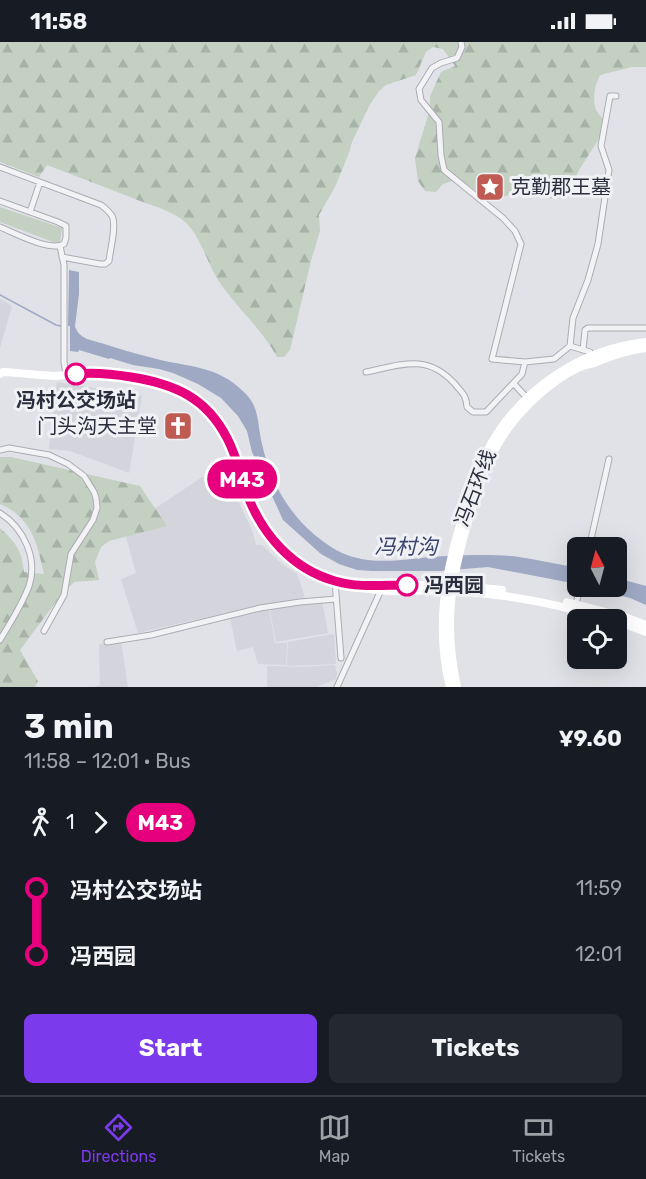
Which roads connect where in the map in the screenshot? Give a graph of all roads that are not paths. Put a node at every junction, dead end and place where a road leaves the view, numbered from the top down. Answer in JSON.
{"nodes":[{"id":1,"x":461,"y":42,"type":"edge"},
{"id":2,"x":616,"y":96,"type":"dead end"},
{"id":3,"x":0,"y":167,"type":"edge"},
{"id":4,"x":40,"y":182,"type":"junction"},
{"id":5,"x":0,"y":201,"type":"edge"},
{"id":6,"x":30,"y":212,"type":"junction"},
{"id":7,"x":0,"y":227,"type":"edge"},
{"id":8,"x":60,"y":246,"type":"junction"},
{"id":9,"x":62,"y":257,"type":"junction"},
{"id":10,"x":646,"y":328,"type":"edge"},
{"id":11,"x":646,"y":342,"type":"edge"},
{"id":12,"x":570,"y":346,"type":"junction"},
{"id":13,"x":646,"y":348,"type":"edge"},
{"id":14,"x":583,"y":350,"type":"junction"},
{"id":15,"x":554,"y":359,"type":"junction"},
{"id":16,"x":593,"y":359,"type":"junction"},
{"id":17,"x":525,"y":362,"type":"junction"},
{"id":18,"x":366,"y":372,"type":"dead end"},
{"id":19,"x":559,"y":373,"type":"junction"},
{"id":20,"x":0,"y":374,"type":"edge"},
{"id":21,"x":66,"y":374,"type":"junction"},
{"id":22,"x":514,"y":384,"type":"junction"},
{"id":23,"x":527,"y":398,"type":"junction"},
{"id":24,"x":0,"y":450,"type":"edge"},
{"id":25,"x":609,"y":459,"type":"dead end"},
{"id":26,"x":0,"y":513,"type":"edge"},
{"id":27,"x":591,"y":537,"type":"edge"},
{"id":28,"x":456,"y":551,"type":"junction"},
{"id":29,"x":335,"y":581,"type":"junction"},
{"id":30,"x":357,"y":586,"type":"junction"},
{"id":31,"x":448,"y":588,"type":"junction"},
{"id":32,"x":381,"y":590,"type":"junction"},
{"id":33,"x":578,"y":597,"type":"edge"},
{"id":34,"x":336,"y":599,"type":"junction"},
{"id":35,"x":576,"y":606,"type":"junction"},
{"id":36,"x":584,"y":609,"type":"edge"},
{"id":37,"x":627,"y":625,"type":"edge"},
{"id":38,"x":646,"y":625,"type":"edge"},
{"id":39,"x":44,"y":631,"type":"dead end"},
{"id":40,"x":646,"y":632,"type":"edge"},
{"id":41,"x":0,"y":640,"type":"edge"},
{"id":42,"x":107,"y":642,"type":"dead end"},
{"id":43,"x":341,"y":658,"type":"dead end"},
{"id":44,"x":337,"y":687,"type":"edge"},
{"id":45,"x":450,"y":687,"type":"edge"},
{"id":46,"x":457,"y":687,"type":"edge"}],
"edges":[{"from":1,"to":17,"type":"street"},
{"from":2,"to":12,"type":"street"},
{"from":3,"to":4,"type":"street"},
{"from":4,"to":6,"type":"street"},
{"from":4,"to":9,"type":"street"},
{"from":5,"to":6,"type":"street"},
{"from":6,"to":8,"type":"street"},
{"from":7,"to":8,"type":"street"},
{"from":8,"to":9,"type":"street"},
{"from":9,"to":21,"type":"street"},
{"from":10,"to":14,"type":"street"},
{"from":11,"to":16,"type":"main road","name":"冯石环线"},
{"from":12,"to":14,"type":"street"},
{"from":12,"to":15,"type":"street"},
{"from":13,"to":16,"type":"main road","name":"冯石环线"},
{"from":14,"to":16,"type":"street"},
{"from":15,"to":17,"type":"street"},
{"from":15,"to":19,"type":"street"},
{"from":16,"to":19,"type":"main road","name":"冯石环线"},
{"from":16,"to":28,"type":"main road","name":"冯石环线"},
{"from":17,"to":22,"type":"street"},
{"from":18,"to":22,"type":"street"},
{"from":19,"to":23,"type":"main road","name":"冯石环线"},
{"from":20,"to":21,"type":"main road"},
{"from":21,"to":29,"type":"main road"},
{"from":22,"to":23,"type":"street"},
{"from":23,"to":28,"type":"main road","name":"冯石环线"},
{"from":24,"to":39,"type":"street"},
{"from":25,"to":27,"type":"street"},
{"from":26,"to":41,"type":"street"},
{"from":28,"to":31,"type":"main road","name":"冯石环线"},
{"from":29,"to":30,"type":"main road"},
{"from":29,"to":34,"type":"street"},
{"from":30,"to":31,"type":"main road"},
{"from":30,"to":32,"type":"main road"},
{"from":31,"to":32,"type":"main road"},
{"from":31,"to":35,"type":"main road"},
{"from":31,"to":45,"type":"main road","name":"冯石环线"},
{"from":31,"to":46,"type":"main road","name":"冯石环线"},
{"from":32,"to":44,"type":"street"},
{"from":33,"to":35,"type":"street"},
{"from":34,"to":42,"type":"street"},
{"from":34,"to":43,"type":"street"},
{"from":35,"to":36,"type":"main road"},
{"from":35,"to":38,"type":"main road"},
{"from":37,"to":40,"type":"main road"}]}
